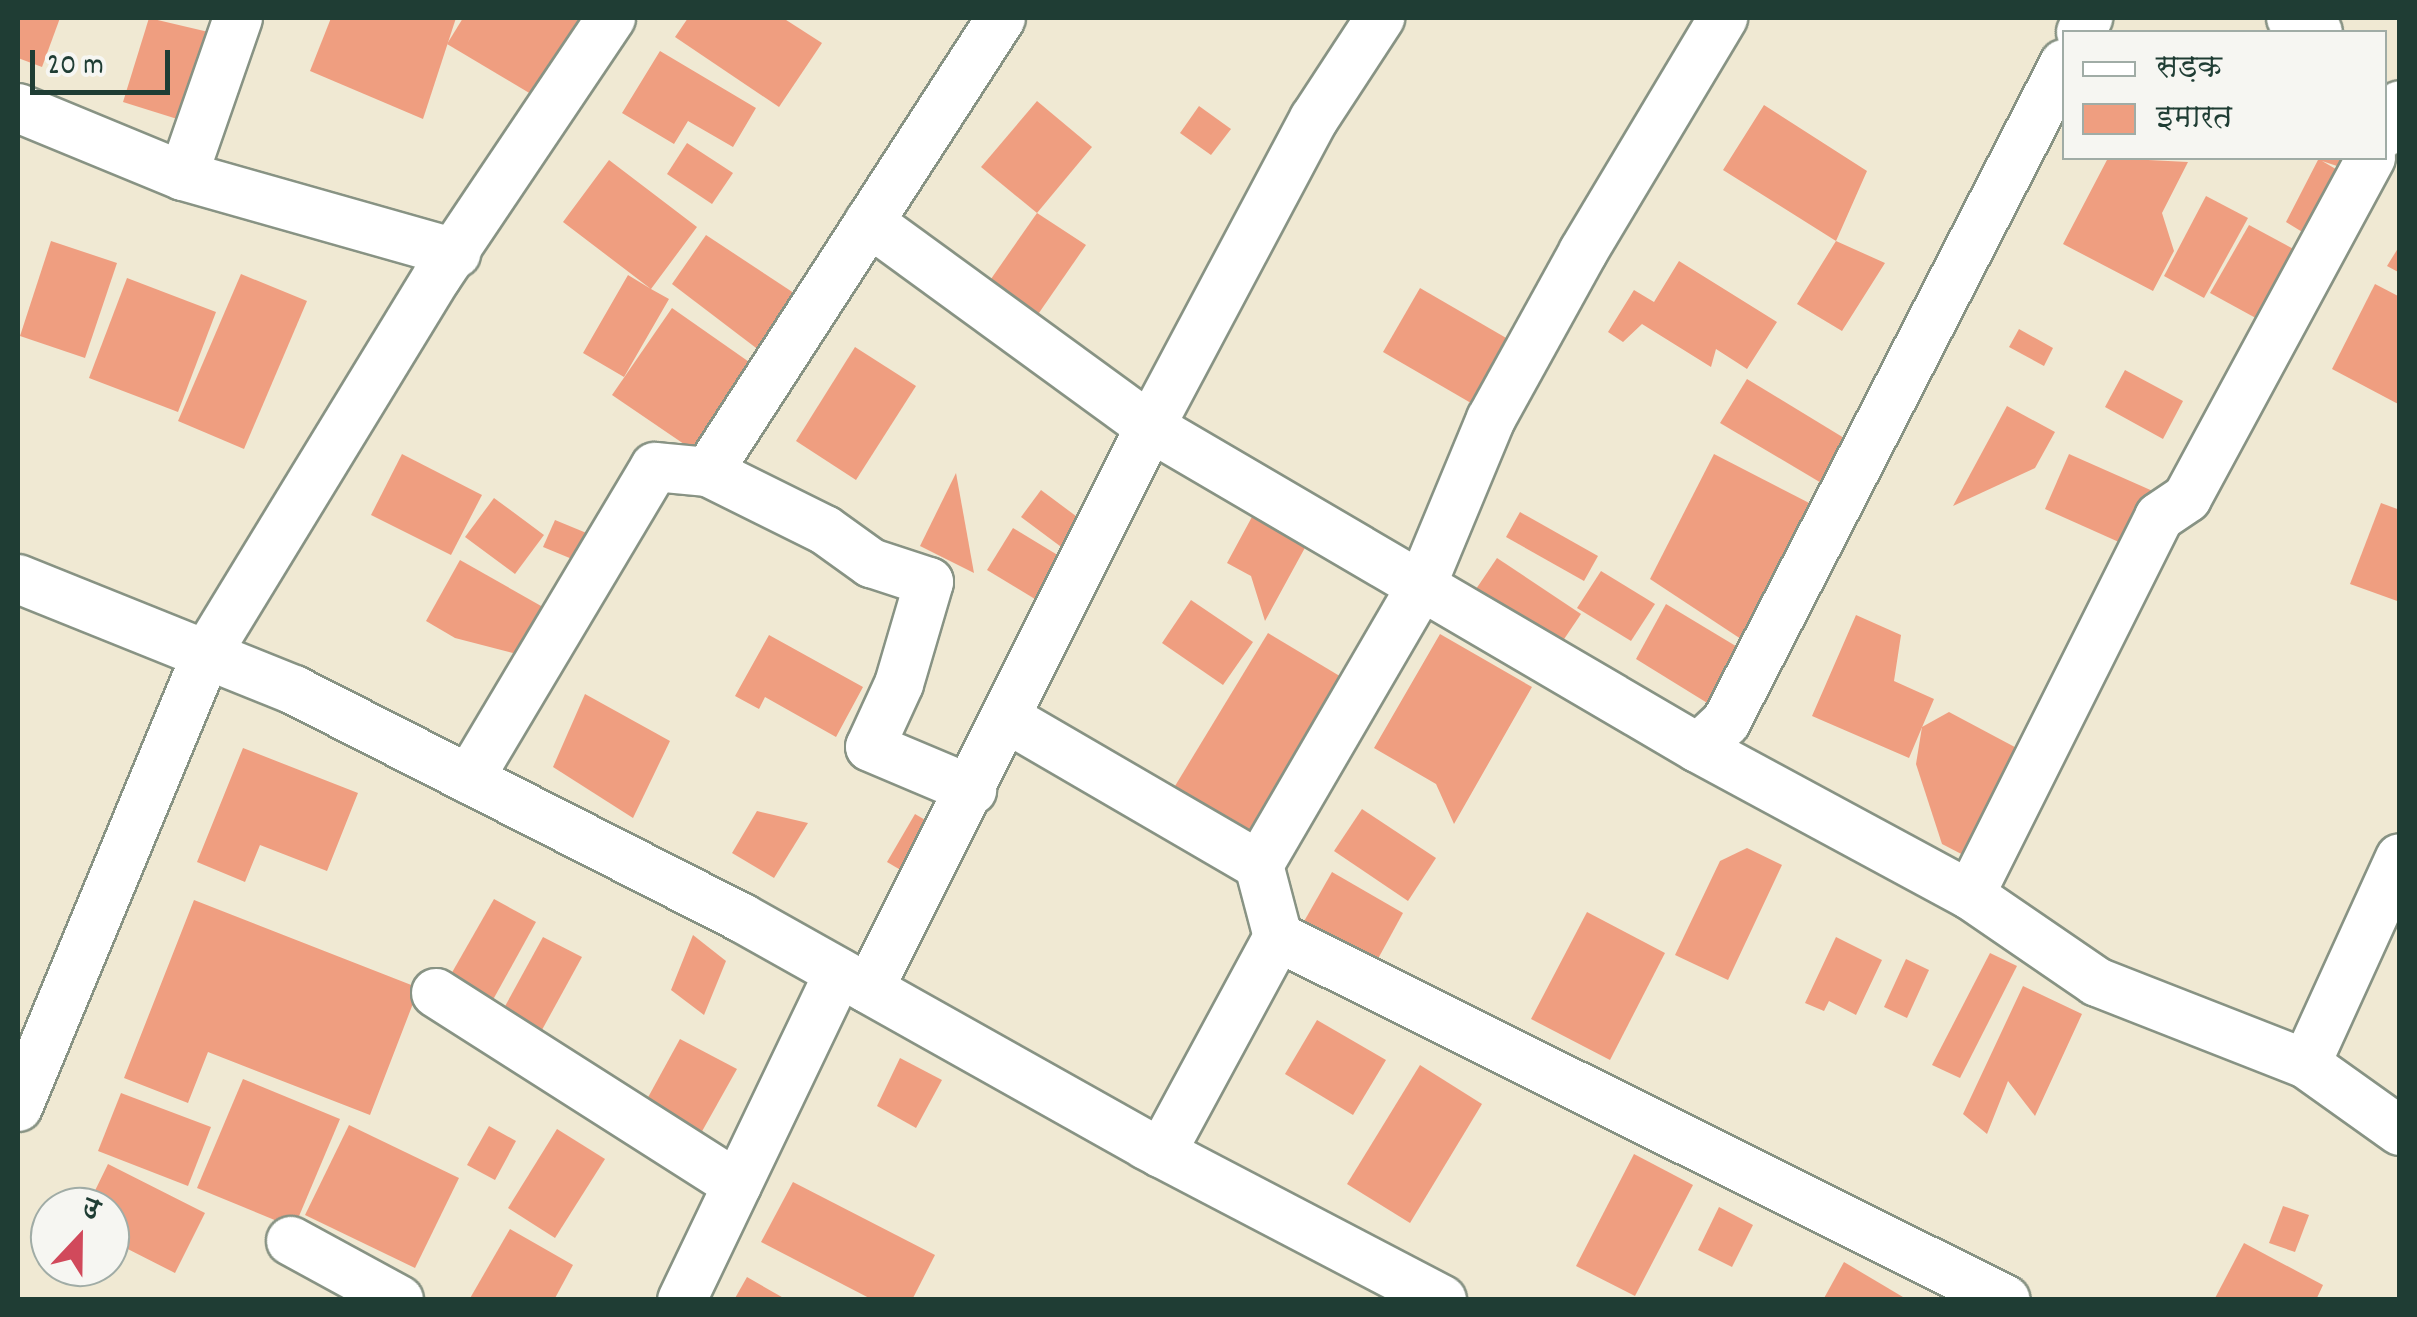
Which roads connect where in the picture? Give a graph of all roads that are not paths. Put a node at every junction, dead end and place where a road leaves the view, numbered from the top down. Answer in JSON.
{"nodes":[{"id":1,"x":238,"y":18,"type":"edge"},
{"id":2,"x":611,"y":18,"type":"edge"},
{"id":3,"x":1001,"y":18,"type":"edge"},
{"id":4,"x":1380,"y":18,"type":"edge"},
{"id":5,"x":1723,"y":18,"type":"edge"},
{"id":6,"x":2291,"y":18,"type":"edge"},
{"id":7,"x":2314,"y":30,"type":"edge"},
{"id":8,"x":2062,"y":68,"type":"edge"},
{"id":9,"x":2400,"y":105,"type":"edge"},
{"id":10,"x":18,"y":108,"type":"edge"},
{"id":11,"x":2387,"y":128,"type":"edge"},
{"id":12,"x":2370,"y":160,"type":"edge"},
{"id":13,"x":183,"y":176,"type":"junction"},
{"id":14,"x":869,"y":222,"type":"junction"},
{"id":15,"x":456,"y":254,"type":"junction"},
{"id":16,"x":1150,"y":427,"type":"junction"},
{"id":17,"x":708,"y":472,"type":"junction"},
{"id":18,"x":18,"y":578,"type":"edge"},
{"id":19,"x":1421,"y":586,"type":"junction"},
{"id":20,"x":206,"y":655,"type":"junction"},
{"id":21,"x":1008,"y":719,"type":"junction"},
{"id":22,"x":1698,"y":748,"type":"junction"},
{"id":23,"x":469,"y":779,"type":"junction"},
{"id":24,"x":972,"y":790,"type":"junction"},
{"id":25,"x":2400,"y":858,"type":"edge"},
{"id":26,"x":1259,"y":865,"type":"junction"},
{"id":27,"x":1970,"y":895,"type":"junction"},
{"id":28,"x":1278,"y":937,"type":"junction"},
{"id":29,"x":854,"y":981,"type":"junction"},
{"id":30,"x":436,"y":993,"type":"dead end"},
{"id":31,"x":27,"y":1048,"type":"edge"},
{"id":32,"x":2306,"y":1064,"type":"junction"},
{"id":33,"x":18,"y":1107,"type":"edge"},
{"id":34,"x":2400,"y":1131,"type":"edge"},
{"id":35,"x":1161,"y":1153,"type":"junction"},
{"id":36,"x":737,"y":1185,"type":"junction"},
{"id":37,"x":291,"y":1240,"type":"dead end"},
{"id":38,"x":399,"y":1300,"type":"edge"},
{"id":39,"x":682,"y":1300,"type":"edge"},
{"id":40,"x":1442,"y":1300,"type":"edge"},
{"id":41,"x":2006,"y":1300,"type":"edge"}],
"edges":[{"from":1,"to":13,"type":"street"},
{"from":2,"to":15,"type":"street"},
{"from":3,"to":14,"type":"street"},
{"from":4,"to":16,"type":"street"},
{"from":5,"to":19,"type":"street"},
{"from":6,"to":7,"type":"street"},
{"from":8,"to":22,"type":"street"},
{"from":9,"to":11,"type":"street"},
{"from":10,"to":13,"type":"street"},
{"from":12,"to":27,"type":"street"},
{"from":13,"to":15,"type":"street"},
{"from":14,"to":16,"type":"street"},
{"from":14,"to":17,"type":"street"},
{"from":15,"to":20,"type":"street"},
{"from":16,"to":19,"type":"street"},
{"from":16,"to":21,"type":"street"},
{"from":17,"to":23,"type":"street"},
{"from":17,"to":24,"type":"street"},
{"from":18,"to":20,"type":"street"},
{"from":19,"to":22,"type":"street"},
{"from":19,"to":26,"type":"street"},
{"from":20,"to":23,"type":"street"},
{"from":20,"to":31,"type":"street"},
{"from":21,"to":24,"type":"street"},
{"from":21,"to":26,"type":"street"},
{"from":22,"to":27,"type":"street"},
{"from":23,"to":29,"type":"street"},
{"from":24,"to":29,"type":"street"},
{"from":25,"to":32,"type":"street"},
{"from":26,"to":28,"type":"street"},
{"from":27,"to":32,"type":"street"},
{"from":28,"to":35,"type":"street"},
{"from":28,"to":41,"type":"street"},
{"from":29,"to":35,"type":"street"},
{"from":29,"to":36,"type":"street"},
{"from":30,"to":36,"type":"street"},
{"from":31,"to":33,"type":"street"},
{"from":32,"to":34,"type":"street"},
{"from":35,"to":40,"type":"street"},
{"from":36,"to":39,"type":"street"},
{"from":37,"to":38,"type":"street"}]}
